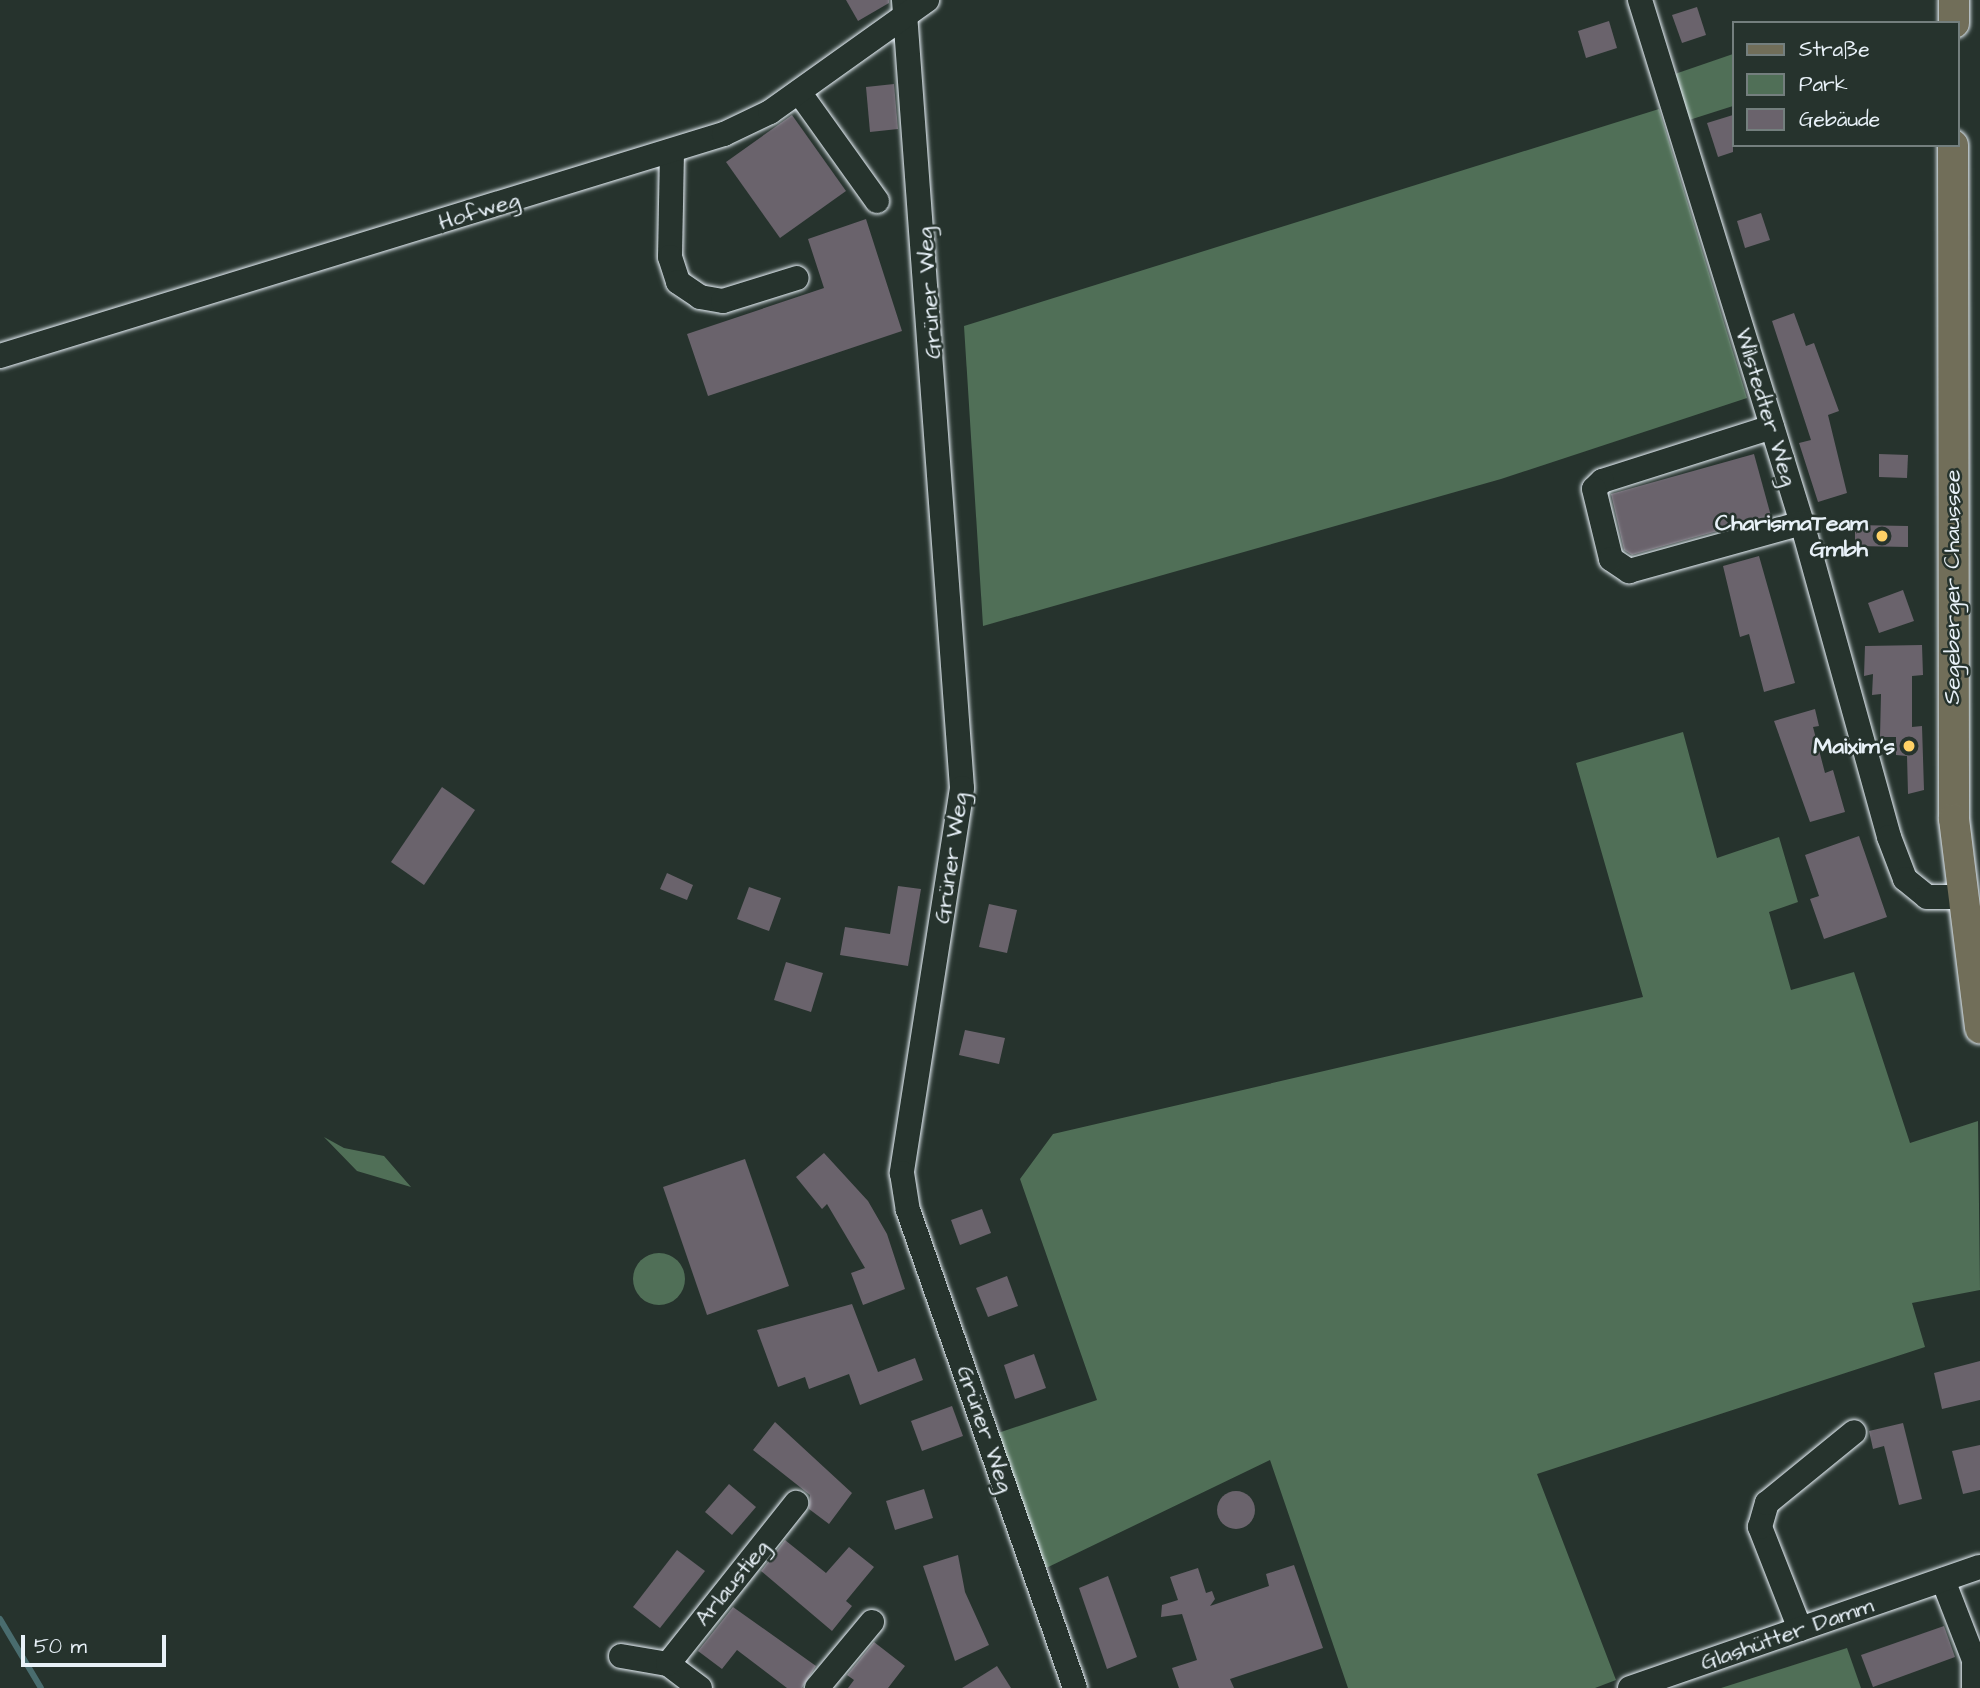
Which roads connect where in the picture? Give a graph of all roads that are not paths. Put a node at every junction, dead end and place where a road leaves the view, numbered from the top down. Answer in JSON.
{"nodes":[{"id":1,"x":1640,"y":0,"type":"edge"},
{"id":2,"x":1954,"y":0,"type":"edge"},
{"id":3,"x":914,"y":4,"type":"edge"},
{"id":4,"x":1954,"y":21,"type":"edge"},
{"id":5,"x":799,"y":92,"type":"junction"},
{"id":6,"x":1953,"y":147,"type":"edge"},
{"id":7,"x":672,"y":152,"type":"junction"},
{"id":8,"x":877,"y":201,"type":"dead end"},
{"id":9,"x":797,"y":278,"type":"dead end"},
{"id":10,"x":0,"y":356,"type":"edge"},
{"id":11,"x":1772,"y":427,"type":"junction"},
{"id":12,"x":1802,"y":523,"type":"junction"},
{"id":13,"x":1959,"y":897,"type":"junction"},
{"id":14,"x":1980,"y":1028,"type":"edge"},
{"id":15,"x":1854,"y":1432,"type":"dead end"},
{"id":16,"x":796,"y":1503,"type":"dead end"},
{"id":17,"x":1980,"y":1567,"type":"edge"},
{"id":18,"x":1943,"y":1580,"type":"junction"},
{"id":19,"x":872,"y":1622,"type":"dead end"},
{"id":20,"x":1800,"y":1629,"type":"junction"},
{"id":21,"x":621,"y":1656,"type":"dead end"},
{"id":22,"x":1977,"y":1660,"type":"edge"},
{"id":23,"x":668,"y":1664,"type":"junction"},
{"id":24,"x":700,"y":1688,"type":"edge"},
{"id":25,"x":817,"y":1688,"type":"edge"},
{"id":26,"x":1075,"y":1688,"type":"edge"},
{"id":27,"x":1630,"y":1688,"type":"edge"},
{"id":28,"x":1974,"y":1688,"type":"edge"}],
"edges":[{"from":1,"to":11,"type":"street","name":"Wilstedter Weg"},
{"from":2,"to":4,"type":"main road"},
{"from":3,"to":5,"type":"street","name":"Hofweg"},
{"from":3,"to":26,"type":"street","name":"Grüner Weg"},
{"from":5,"to":7,"type":"street","name":"Hofweg"},
{"from":5,"to":8,"type":"street"},
{"from":6,"to":13,"type":"main road","name":"Segeberger Chaussee"},
{"from":7,"to":9,"type":"street"},
{"from":7,"to":10,"type":"street","name":"Hofweg"},
{"from":11,"to":12,"type":"street","name":"Wilstedter Weg"},
{"from":11,"to":12,"type":"street"},
{"from":12,"to":13,"type":"street","name":"Wilstedter Weg"},
{"from":13,"to":14,"type":"main road","name":"Segeberger Chaussee"},
{"from":15,"to":20,"type":"street"},
{"from":16,"to":23,"type":"street","name":"Arlaustieg"},
{"from":17,"to":18,"type":"street","name":"Glashütter Damm"},
{"from":18,"to":20,"type":"street","name":"Glashütter Damm"},
{"from":18,"to":22,"type":"street"},
{"from":19,"to":25,"type":"street"},
{"from":20,"to":27,"type":"street","name":"Glashütter Damm"},
{"from":21,"to":23,"type":"street"},
{"from":22,"to":28,"type":"street"},
{"from":23,"to":24,"type":"street"}]}
